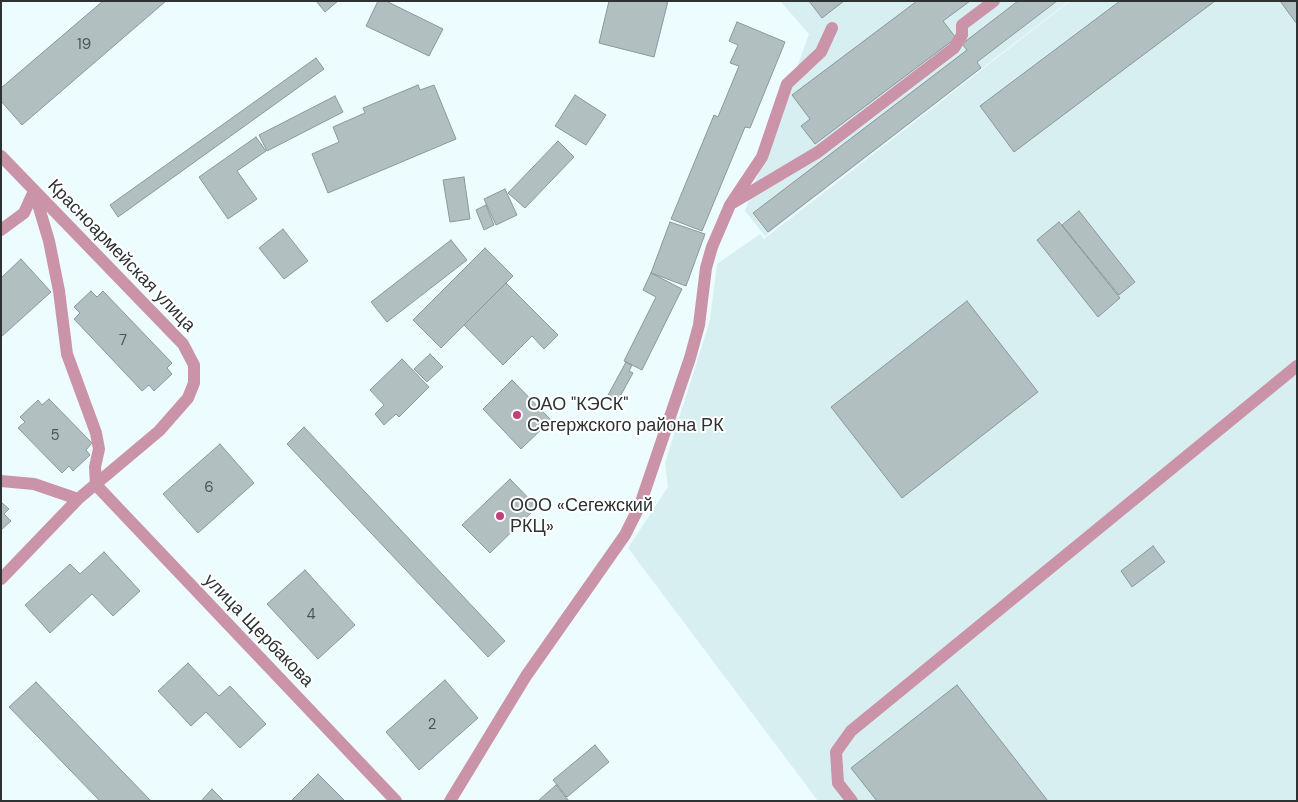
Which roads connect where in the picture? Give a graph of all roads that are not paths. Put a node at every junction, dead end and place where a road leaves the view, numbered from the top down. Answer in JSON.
{"nodes":[{"id":1,"x":994,"y":1,"type":"edge"},
{"id":2,"x":832,"y":28,"type":"dead end"},
{"id":3,"x":1,"y":156,"type":"edge"},
{"id":4,"x":34,"y":190,"type":"junction"},
{"id":5,"x":730,"y":205,"type":"junction"},
{"id":6,"x":1,"y":230,"type":"edge"},
{"id":7,"x":1297,"y":366,"type":"edge"},
{"id":8,"x":1,"y":481,"type":"edge"},
{"id":9,"x":96,"y":486,"type":"junction"},
{"id":10,"x":78,"y":499,"type":"junction"},
{"id":11,"x":1,"y":579,"type":"edge"},
{"id":12,"x":396,"y":801,"type":"edge"},
{"id":13,"x":450,"y":801,"type":"edge"},
{"id":14,"x":852,"y":801,"type":"edge"}],
"edges":[{"from":1,"to":5,"type":"street"},
{"from":2,"to":5,"type":"street"},
{"from":3,"to":4,"type":"street","name":"Красноармейская улица"},
{"from":4,"to":6,"type":"street"},
{"from":4,"to":9,"type":"street"},
{"from":4,"to":9,"type":"street","name":"Красноармейская улица"},
{"from":5,"to":13,"type":"street"},
{"from":7,"to":14,"type":"street"},
{"from":8,"to":10,"type":"street"},
{"from":9,"to":10,"type":"street","name":"Красноармейская улица"},
{"from":9,"to":12,"type":"street","name":"улица Щербакова"},
{"from":10,"to":11,"type":"street","name":"Красноармейская улица"}]}
